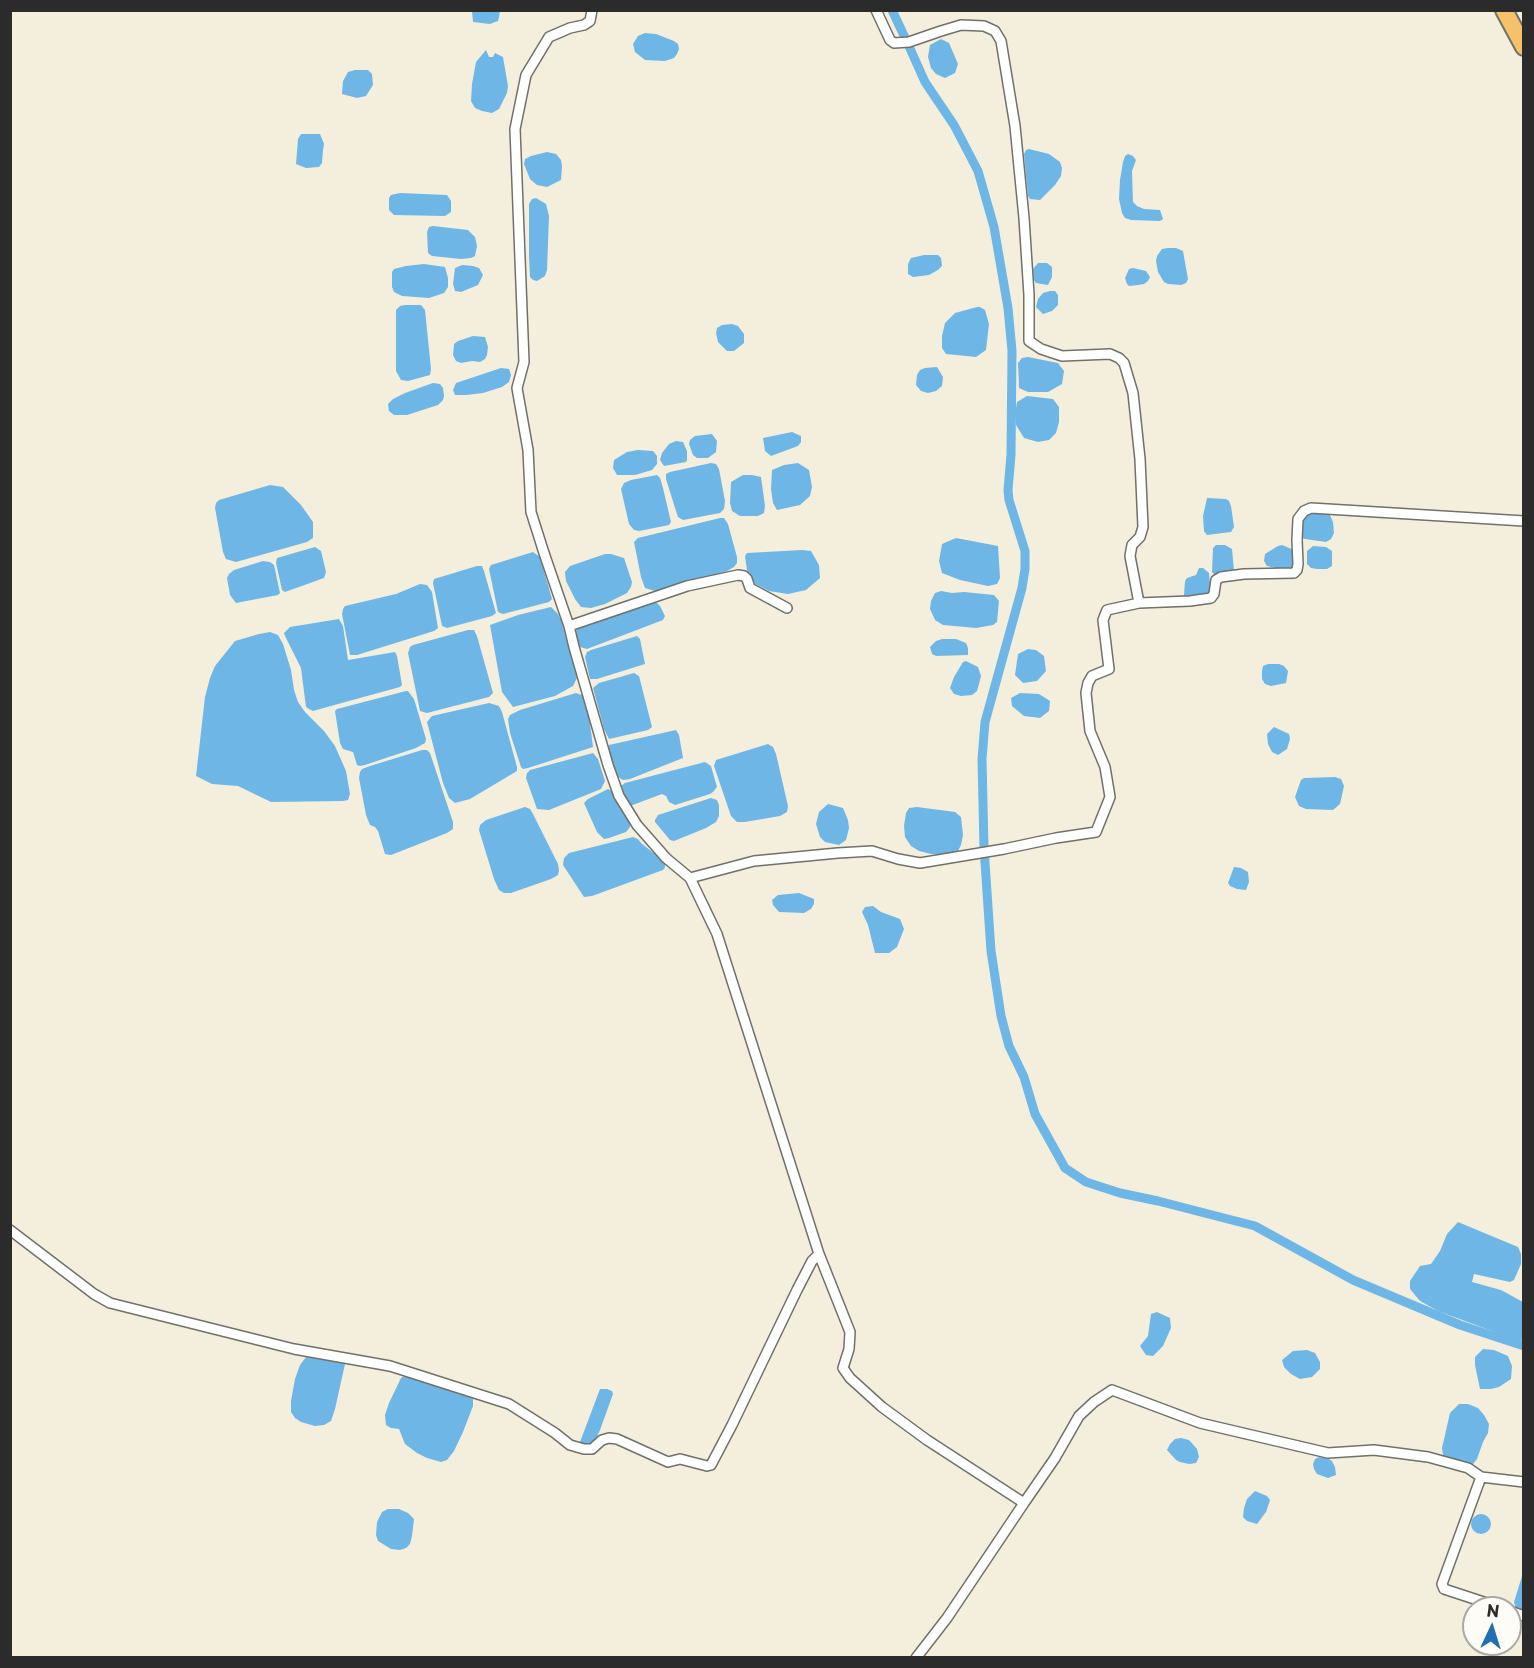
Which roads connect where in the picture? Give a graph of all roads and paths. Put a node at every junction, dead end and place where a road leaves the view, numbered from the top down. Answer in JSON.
{"nodes":[{"id":1,"x":592,"y":10,"type":"edge"},
{"id":2,"x":876,"y":10,"type":"edge"},
{"id":3,"x":1504,"y":10,"type":"edge"},
{"id":4,"x":1524,"y":47,"type":"edge"},
{"id":5,"x":1524,"y":520,"type":"edge"},
{"id":6,"x":1139,"y":603,"type":"junction"},
{"id":7,"x":787,"y":608,"type":"dead end"},
{"id":8,"x":569,"y":626,"type":"junction"},
{"id":9,"x":690,"y":878,"type":"junction"},
{"id":10,"x":10,"y":1230,"type":"edge"},
{"id":11,"x":819,"y":1254,"type":"junction"},
{"id":12,"x":1481,"y":1477,"type":"junction"},
{"id":13,"x":1524,"y":1482,"type":"edge"},
{"id":14,"x":1024,"y":1503,"type":"junction"},
{"id":15,"x":1465,"y":1596,"type":"edge"},
{"id":16,"x":916,"y":1658,"type":"edge"}],
"edges":[{"from":1,"to":8,"type":"street"},
{"from":2,"to":6,"type":"street"},
{"from":3,"to":4,"type":"highway"},
{"from":5,"to":6,"type":"street"},
{"from":6,"to":9,"type":"street"},
{"from":7,"to":8,"type":"street"},
{"from":8,"to":9,"type":"street"},
{"from":9,"to":11,"type":"street"},
{"from":10,"to":11,"type":"street"},
{"from":11,"to":14,"type":"street"},
{"from":12,"to":13,"type":"street"},
{"from":12,"to":14,"type":"street"},
{"from":12,"to":15,"type":"street"},
{"from":14,"to":16,"type":"street"}]}
